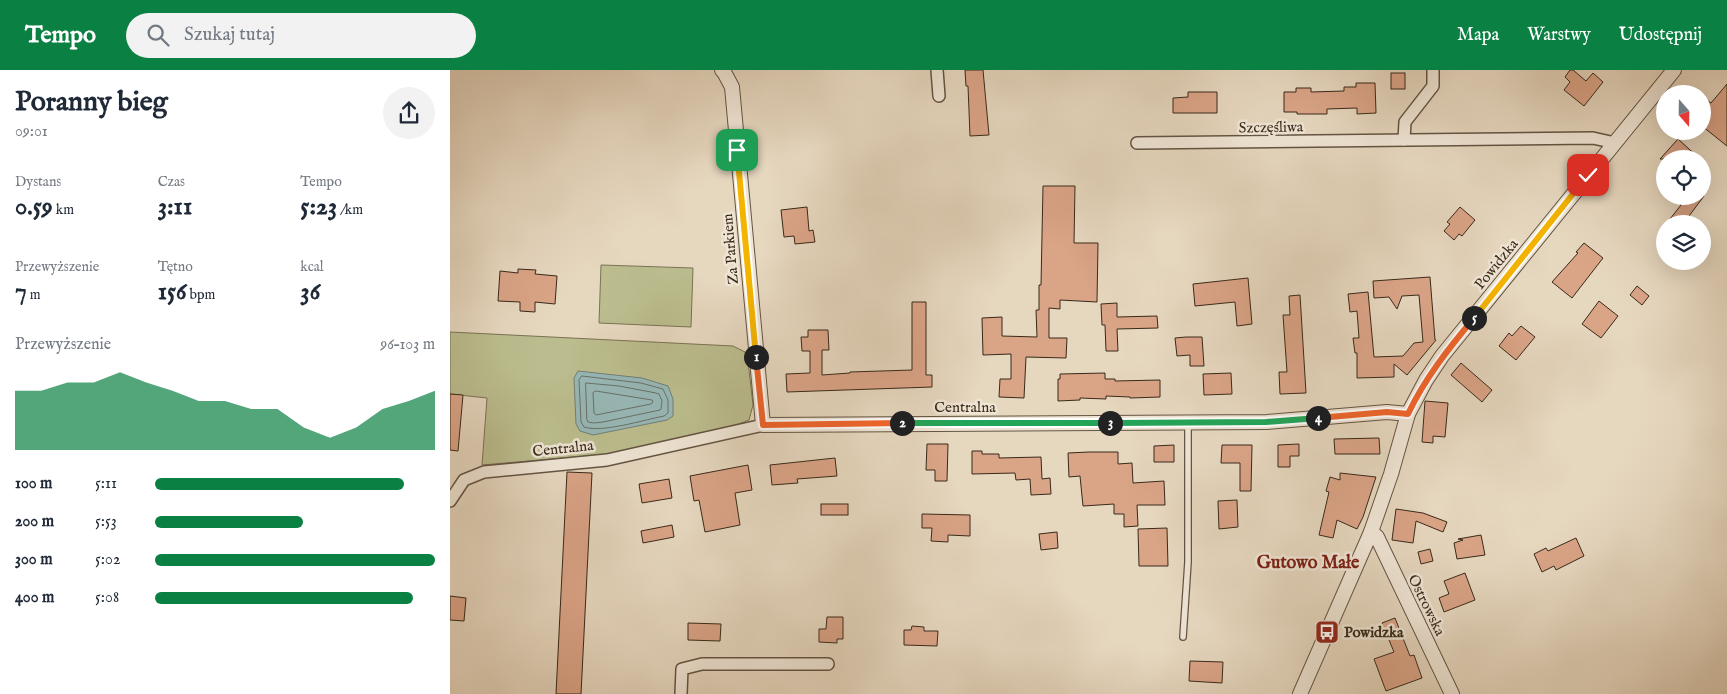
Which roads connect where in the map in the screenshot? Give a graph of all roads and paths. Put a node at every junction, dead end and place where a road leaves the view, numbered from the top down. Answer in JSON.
{"nodes":[{"id":1,"x":937,"y":70,"type":"edge"},
{"id":2,"x":1433,"y":70,"type":"edge"},
{"id":3,"x":1674,"y":70,"type":"edge"},
{"id":4,"x":724,"y":71,"type":"edge"},
{"id":5,"x":939,"y":96,"type":"dead end"},
{"id":6,"x":1404,"y":140,"type":"junction"},
{"id":7,"x":1137,"y":143,"type":"dead end"},
{"id":8,"x":1615,"y":143,"type":"junction"},
{"id":9,"x":1408,"y":414,"type":"junction"},
{"id":10,"x":1188,"y":422,"type":"junction"},
{"id":11,"x":763,"y":425,"type":"junction"},
{"id":12,"x":450,"y":501,"type":"edge"},
{"id":13,"x":1371,"y":532,"type":"junction"},
{"id":14,"x":1183,"y":637,"type":"dead end"},
{"id":15,"x":828,"y":664,"type":"dead end"},
{"id":16,"x":681,"y":694,"type":"edge"},
{"id":17,"x":1300,"y":694,"type":"edge"},
{"id":18,"x":1452,"y":694,"type":"edge"}],
"edges":[{"from":1,"to":5,"type":"street"},
{"from":2,"to":6,"type":"street"},
{"from":3,"to":8,"type":"street","name":"Powidzka"},
{"from":4,"to":11,"type":"street","name":"Za Parkiem"},
{"from":6,"to":7,"type":"street","name":"Szczęśliwa"},
{"from":6,"to":8,"type":"street","name":"Szczęśliwa"},
{"from":8,"to":9,"type":"street","name":"Powidzka"},
{"from":9,"to":10,"type":"street","name":"Centralna"},
{"from":9,"to":13,"type":"street","name":"Powidzka"},
{"from":10,"to":11,"type":"street","name":"Centralna"},
{"from":10,"to":14,"type":"lane"},
{"from":11,"to":12,"type":"street","name":"Centralna"},
{"from":13,"to":17,"type":"street","name":"Powidzka"},
{"from":13,"to":18,"type":"street","name":"Ostrowska"},
{"from":15,"to":16,"type":"street"}]}
